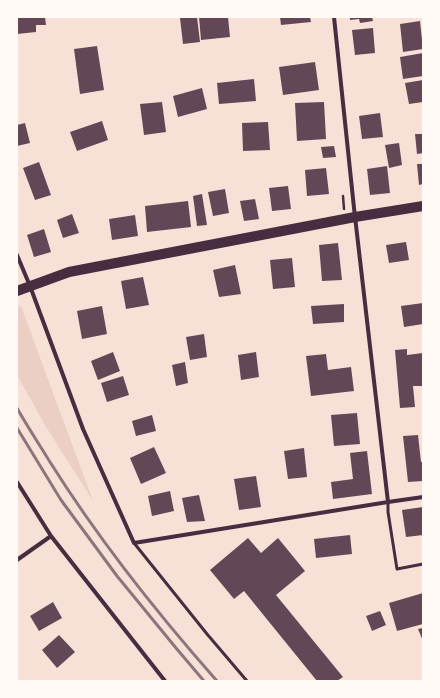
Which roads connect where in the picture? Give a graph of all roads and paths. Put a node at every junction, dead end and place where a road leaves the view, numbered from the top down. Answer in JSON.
{"nodes":[{"id":1,"x":334,"y":17,"type":"edge"},
{"id":2,"x":423,"y":206,"type":"edge"},
{"id":3,"x":356,"y":217,"type":"junction"},
{"id":4,"x":17,"y":254,"type":"edge"},
{"id":5,"x":30,"y":286,"type":"junction"},
{"id":6,"x":17,"y":291,"type":"edge"},
{"id":7,"x":17,"y":482,"type":"edge"},
{"id":8,"x":423,"y":497,"type":"edge"},
{"id":9,"x":388,"y":502,"type":"junction"},
{"id":10,"x":51,"y":536,"type":"junction"},
{"id":11,"x":134,"y":543,"type":"junction"},
{"id":12,"x":17,"y":560,"type":"edge"},
{"id":13,"x":423,"y":564,"type":"edge"},
{"id":14,"x":165,"y":681,"type":"edge"},
{"id":15,"x":248,"y":681,"type":"edge"}],
"edges":[{"from":1,"to":3,"type":"street"},
{"from":2,"to":3,"type":"main road"},
{"from":3,"to":5,"type":"main road"},
{"from":3,"to":9,"type":"street"},
{"from":4,"to":5,"type":"street"},
{"from":5,"to":6,"type":"main road"},
{"from":5,"to":11,"type":"street"},
{"from":7,"to":10,"type":"street"},
{"from":8,"to":9,"type":"street"},
{"from":9,"to":11,"type":"street"},
{"from":9,"to":13,"type":"lane"},
{"from":10,"to":12,"type":"street"},
{"from":10,"to":14,"type":"street"},
{"from":11,"to":15,"type":"lane"}]}
